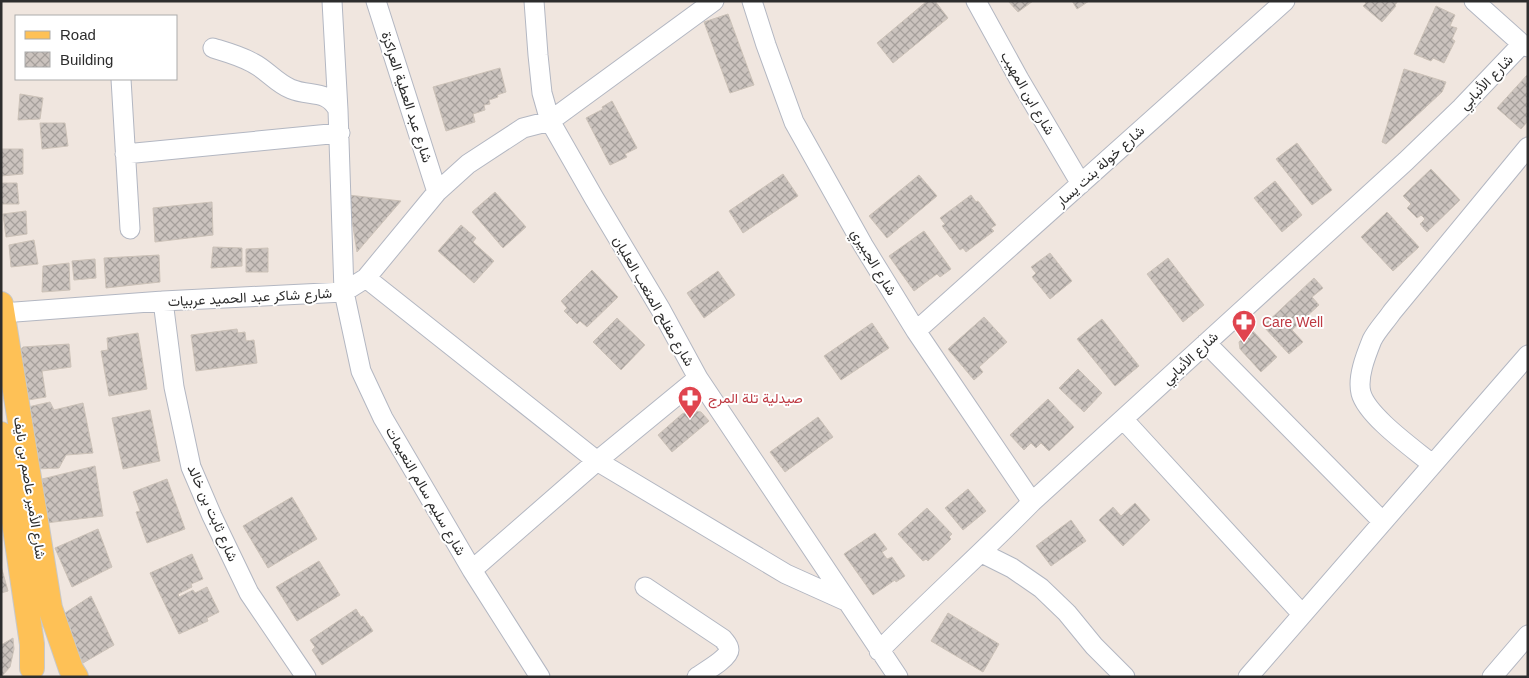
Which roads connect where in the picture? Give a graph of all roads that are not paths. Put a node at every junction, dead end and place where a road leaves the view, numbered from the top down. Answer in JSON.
{"nodes":[{"id":1,"x":332,"y":1,"type":"edge"},
{"id":2,"x":376,"y":1,"type":"edge"},
{"id":3,"x":534,"y":1,"type":"edge"},
{"id":4,"x":714,"y":1,"type":"edge"},
{"id":5,"x":752,"y":1,"type":"edge"},
{"id":6,"x":976,"y":1,"type":"edge"},
{"id":7,"x":1284,"y":1,"type":"edge"},
{"id":8,"x":1474,"y":1,"type":"edge"},
{"id":9,"x":1525,"y":46,"type":"edge"},
{"id":10,"x":213,"y":48,"type":"dead end"},
{"id":11,"x":121,"y":80,"type":"edge"},
{"id":12,"x":338,"y":110,"type":"junction"},
{"id":13,"x":550,"y":120,"type":"junction"},
{"id":14,"x":340,"y":134,"type":"junction"},
{"id":15,"x":1528,"y":147,"type":"edge"},
{"id":16,"x":125,"y":154,"type":"junction"},
{"id":17,"x":1082,"y":184,"type":"junction"},
{"id":18,"x":437,"y":192,"type":"junction"},
{"id":19,"x":130,"y":228,"type":"dead end"},
{"id":20,"x":366,"y":278,"type":"junction"},
{"id":21,"x":344,"y":292,"type":"junction"},
{"id":22,"x":163,"y":302,"type":"junction"},
{"id":23,"x":2,"y":308,"type":"edge"},
{"id":24,"x":916,"y":331,"type":"junction"},
{"id":25,"x":1206,"y":343,"type":"junction"},
{"id":26,"x":1528,"y":354,"type":"edge"},
{"id":27,"x":698,"y":378,"type":"junction"},
{"id":28,"x":1123,"y":419,"type":"junction"},
{"id":29,"x":1,"y":434,"type":"edge"},
{"id":30,"x":597,"y":461,"type":"junction"},
{"id":31,"x":1432,"y":464,"type":"junction"},
{"id":32,"x":1032,"y":502,"type":"junction"},
{"id":33,"x":1382,"y":521,"type":"junction"},
{"id":34,"x":982,"y":553,"type":"junction"},
{"id":35,"x":472,"y":570,"type":"junction"},
{"id":36,"x":645,"y":587,"type":"dead end"},
{"id":37,"x":846,"y":601,"type":"junction"},
{"id":38,"x":1302,"y":614,"type":"junction"},
{"id":39,"x":1528,"y":635,"type":"edge"},
{"id":40,"x":879,"y":651,"type":"junction"},
{"id":41,"x":69,"y":670,"type":"edge"},
{"id":42,"x":29,"y":672,"type":"edge"},
{"id":43,"x":306,"y":677,"type":"edge"},
{"id":44,"x":540,"y":677,"type":"edge"},
{"id":45,"x":697,"y":677,"type":"edge"},
{"id":46,"x":898,"y":677,"type":"edge"},
{"id":47,"x":1125,"y":677,"type":"edge"},
{"id":48,"x":1248,"y":677,"type":"edge"},
{"id":49,"x":1492,"y":677,"type":"edge"}],
"edges":[{"from":1,"to":12,"type":"street","name":"شارع سليم سالم النعيمات"},
{"from":2,"to":18,"type":"street","name":"شارع عبد العطية العراكزة"},
{"from":3,"to":13,"type":"street","name":"شارع مفلح المتعب العليان"},
{"from":4,"to":13,"type":"street","name":"شارع شاكر عبد الحميد عربيات"},
{"from":5,"to":24,"type":"street","name":"شارع الجبيري"},
{"from":6,"to":17,"type":"street","name":"شارع ابن المهيب"},
{"from":7,"to":17,"type":"street","name":"شارع خولة بنت يسار"},
{"from":8,"to":9,"type":"street"},
{"from":9,"to":25,"type":"street","name":"شارع الأنبابي"},
{"from":10,"to":12,"type":"street"},
{"from":11,"to":16,"type":"street"},
{"from":12,"to":14,"type":"street","name":"شارع سليم سالم النعيمات"},
{"from":13,"to":18,"type":"street","name":"شارع شاكر عبد الحميد عربيات"},
{"from":13,"to":27,"type":"street","name":"شارع مفلح المتعب العليان"},
{"from":14,"to":16,"type":"street"},
{"from":14,"to":21,"type":"street","name":"شارع سليم سالم النعيمات"},
{"from":15,"to":31,"type":"street"},
{"from":16,"to":19,"type":"street"},
{"from":17,"to":24,"type":"street","name":"شارع خولة بنت يسار"},
{"from":18,"to":20,"type":"street","name":"شارع شاكر عبد الحميد عربيات"},
{"from":20,"to":21,"type":"street","name":"شارع شاكر عبد الحميد عربيات"},
{"from":20,"to":30,"type":"street"},
{"from":21,"to":22,"type":"street","name":"شارع شاكر عبد الحميد عربيات"},
{"from":21,"to":35,"type":"street","name":"شارع سليم سالم النعيمات"},
{"from":22,"to":23,"type":"street","name":"شارع شاكر عبد الحميد عربيات"},
{"from":22,"to":43,"type":"street","name":"شارع ثابت بن خالد"},
{"from":23,"to":41,"type":"main road","name":"شارع الأمير عاصم بن نايف"},
{"from":24,"to":32,"type":"street","name":"شارع الجبيري"},
{"from":25,"to":28,"type":"street","name":"شارع الأنبابي"},
{"from":25,"to":33,"type":"street"},
{"from":26,"to":31,"type":"street"},
{"from":27,"to":30,"type":"street"},
{"from":27,"to":37,"type":"street","name":"شارع مفلح المتعب العليان"},
{"from":28,"to":32,"type":"street","name":"شارع الأنبابي"},
{"from":28,"to":38,"type":"street"},
{"from":29,"to":42,"type":"main road","name":"شارع الأمير عاصم بن نايف"},
{"from":30,"to":35,"type":"street"},
{"from":30,"to":37,"type":"street"},
{"from":31,"to":33,"type":"street"},
{"from":32,"to":34,"type":"street","name":"شارع الأنبابي"},
{"from":33,"to":38,"type":"street"},
{"from":34,"to":40,"type":"street","name":"شارع الأنبابي"},
{"from":34,"to":47,"type":"street"},
{"from":35,"to":44,"type":"street","name":"شارع سليم سالم النعيمات"},
{"from":36,"to":45,"type":"street"},
{"from":37,"to":40,"type":"street","name":"شارع مفلح المتعب العليان"},
{"from":38,"to":48,"type":"street"},
{"from":39,"to":49,"type":"street"},
{"from":40,"to":46,"type":"street","name":"شارع مفلح المتعب العليان"},
{"from":41,"to":42,"type":"main road"}]}
